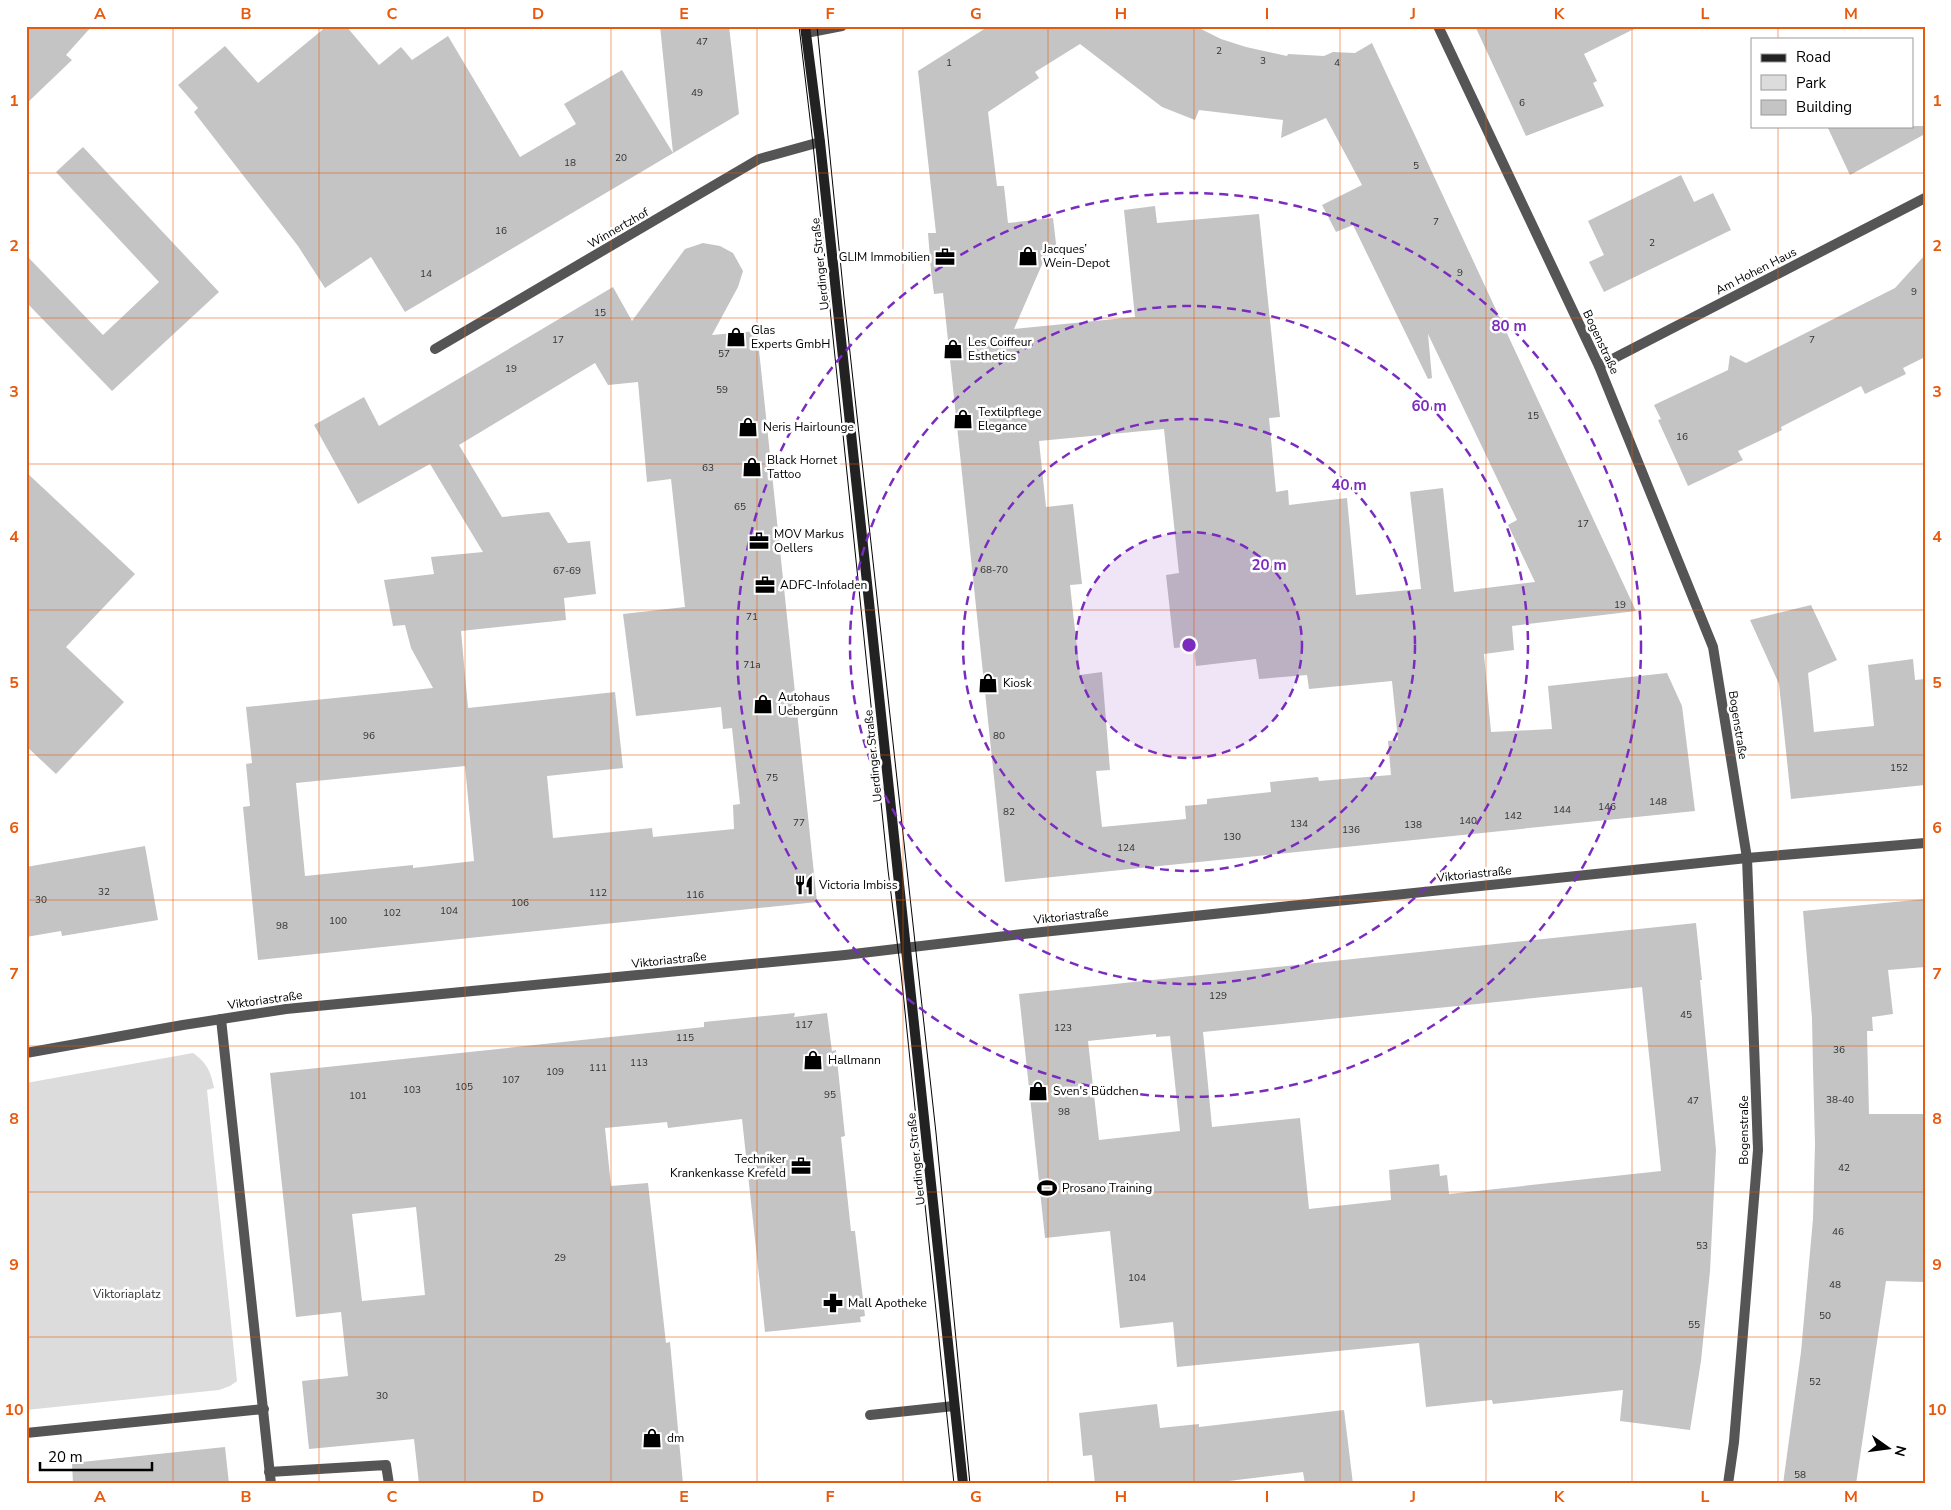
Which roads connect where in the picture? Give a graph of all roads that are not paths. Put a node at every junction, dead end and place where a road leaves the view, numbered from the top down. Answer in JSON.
{"nodes":[{"id":1,"x":842,"y":26,"type":"edge"},
{"id":2,"x":1438,"y":26,"type":"edge"},
{"id":3,"x":806,"y":29,"type":"edge"},
{"id":4,"x":820,"y":142,"type":"junction"},
{"id":5,"x":1925,"y":198,"type":"edge"},
{"id":6,"x":434,"y":349,"type":"dead end"},
{"id":7,"x":1599,"y":366,"type":"junction"},
{"id":8,"x":1925,"y":843,"type":"edge"},
{"id":9,"x":1747,"y":858,"type":"junction"},
{"id":10,"x":906,"y":949,"type":"junction"},
{"id":11,"x":221,"y":1019,"type":"junction"},
{"id":12,"x":26,"y":1053,"type":"edge"},
{"id":13,"x":954,"y":1406,"type":"junction"},
{"id":14,"x":264,"y":1409,"type":"junction"},
{"id":15,"x":870,"y":1415,"type":"dead end"},
{"id":16,"x":26,"y":1433,"type":"edge"},
{"id":17,"x":269,"y":1472,"type":"junction"},
{"id":18,"x":270,"y":1484,"type":"edge"},
{"id":19,"x":389,"y":1484,"type":"edge"},
{"id":20,"x":963,"y":1484,"type":"edge"},
{"id":21,"x":1728,"y":1484,"type":"edge"}],
"edges":[{"from":1,"to":3,"type":"street"},
{"from":2,"to":7,"type":"street","name":"Bogenstraße"},
{"from":3,"to":4,"type":"main road","name":"Uerdinger Straße"},
{"from":4,"to":6,"type":"street","name":"Winnertzhof"},
{"from":4,"to":10,"type":"main road","name":"Uerdinger Straße"},
{"from":5,"to":7,"type":"street","name":"Am Hohen Haus"},
{"from":7,"to":9,"type":"street","name":"Bogenstraße"},
{"from":8,"to":9,"type":"street","name":"Viktoriastraße"},
{"from":9,"to":10,"type":"street","name":"Viktoriastraße"},
{"from":9,"to":21,"type":"street","name":"Bogenstraße"},
{"from":10,"to":11,"type":"street","name":"Viktoriastraße"},
{"from":10,"to":13,"type":"main road","name":"Uerdinger Straße"},
{"from":11,"to":12,"type":"street"},
{"from":11,"to":14,"type":"street"},
{"from":13,"to":15,"type":"street"},
{"from":13,"to":20,"type":"main road","name":"Uerdinger Straße"},
{"from":14,"to":16,"type":"street"},
{"from":14,"to":17,"type":"street"},
{"from":17,"to":18,"type":"street"},
{"from":17,"to":19,"type":"street"}]}
